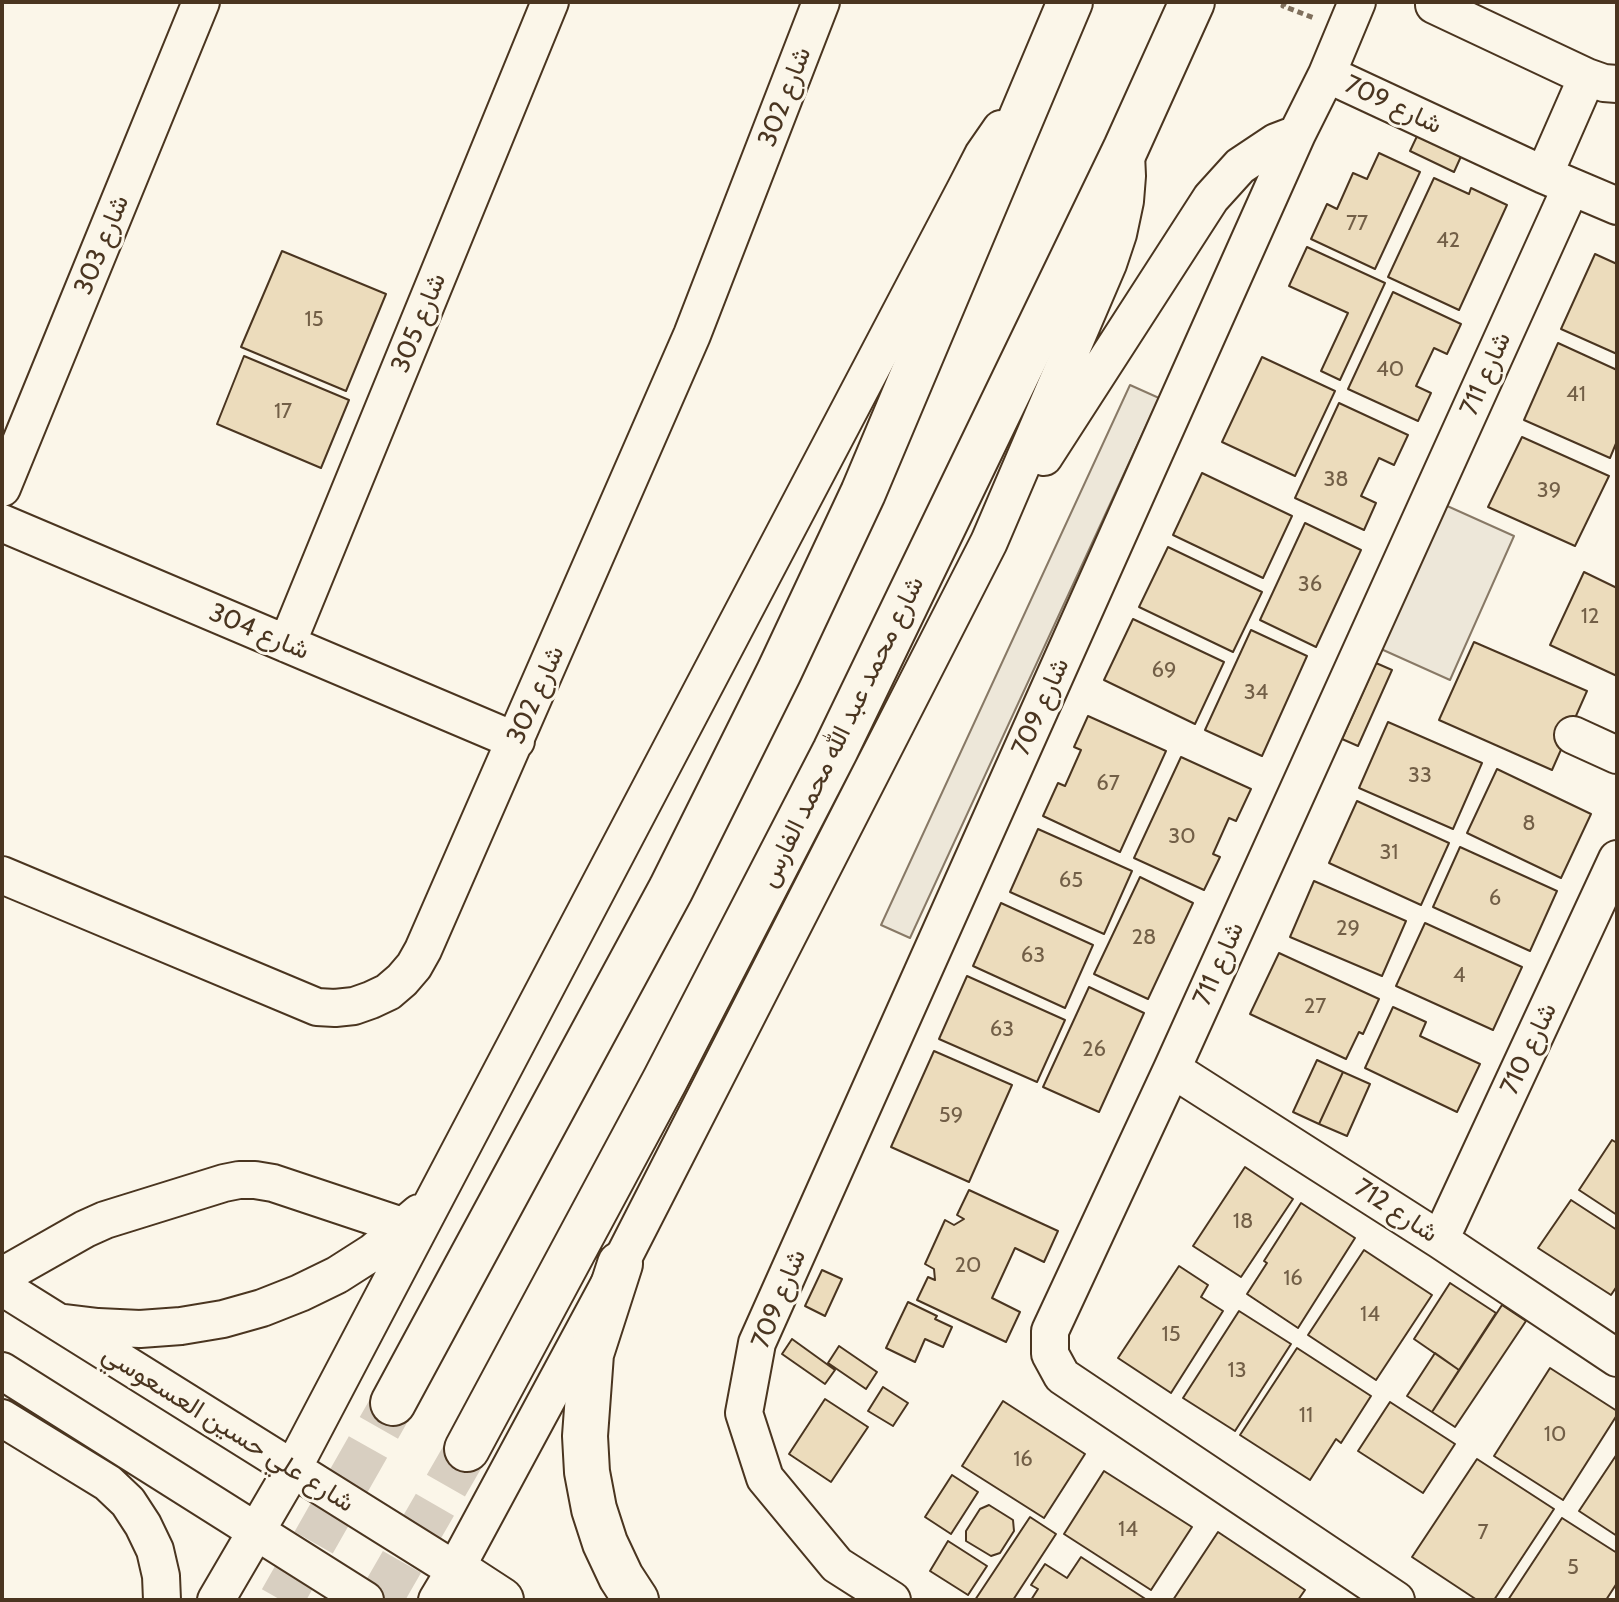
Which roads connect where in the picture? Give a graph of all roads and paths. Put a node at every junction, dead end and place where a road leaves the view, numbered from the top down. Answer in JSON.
{"nodes":[{"id":1,"x":201,"y":2,"type":"edge"},
{"id":2,"x":550,"y":2,"type":"edge"},
{"id":3,"x":821,"y":2,"type":"edge"},
{"id":4,"x":1070,"y":2,"type":"edge"},
{"id":5,"x":1192,"y":2,"type":"edge"},
{"id":6,"x":1357,"y":2,"type":"edge"},
{"id":7,"x":1434,"y":5,"type":"dead end"},
{"id":8,"x":1327,"y":74,"type":"junction"},
{"id":9,"x":1602,"y":80,"type":"edge"},
{"id":10,"x":1034,"y":87,"type":"junction"},
{"id":11,"x":1297,"y":134,"type":"junction"},
{"id":12,"x":1126,"y":148,"type":"junction"},
{"id":13,"x":1558,"y":181,"type":"junction"},
{"id":14,"x":1617,"y":206,"type":"edge"},
{"id":15,"x":2,"y":488,"type":"edge"},
{"id":16,"x":2,"y":523,"type":"edge"},
{"id":17,"x":989,"y":542,"type":"junction"},
{"id":18,"x":287,"y":644,"type":"junction"},
{"id":19,"x":1573,"y":735,"type":"dead end"},
{"id":20,"x":516,"y":741,"type":"junction"},
{"id":21,"x":1617,"y":755,"type":"edge"},
{"id":22,"x":1617,"y":859,"type":"edge"},
{"id":23,"x":2,"y":875,"type":"edge"},
{"id":24,"x":1172,"y":1069,"type":"junction"},
{"id":25,"x":435,"y":1198,"type":"junction"},
{"id":26,"x":405,"y":1227,"type":"junction"},
{"id":27,"x":1440,"y":1240,"type":"junction"},
{"id":28,"x":620,"y":1264,"type":"junction"},
{"id":29,"x":2,"y":1276,"type":"edge"},
{"id":30,"x":2,"y":1287,"type":"edge"},
{"id":31,"x":57,"y":1322,"type":"junction"},
{"id":32,"x":1617,"y":1358,"type":"edge"},
{"id":33,"x":2,"y":1371,"type":"edge"},
{"id":34,"x":393,"y":1403,"type":"tunnel mouth"},
{"id":35,"x":2,"y":1418,"type":"edge"},
{"id":36,"x":467,"y":1449,"type":"tunnel mouth"},
{"id":37,"x":292,"y":1470,"type":"junction"},
{"id":38,"x":256,"y":1530,"type":"junction"},
{"id":39,"x":446,"y":1585,"type":"edge"},
{"id":40,"x":162,"y":1600,"type":"edge"},
{"id":41,"x":216,"y":1600,"type":"edge"},
{"id":42,"x":365,"y":1600,"type":"edge"},
{"id":43,"x":501,"y":1600,"type":"edge"},
{"id":44,"x":636,"y":1600,"type":"edge"},
{"id":45,"x":892,"y":1600,"type":"edge"},
{"id":46,"x":1396,"y":1600,"type":"edge"}],
"edges":[{"from":1,"to":15,"type":"street","name":"شارع 303"},
{"from":2,"to":18,"type":"street","name":"شارع 305"},
{"from":3,"to":20,"type":"street","name":"شارع 302"},
{"from":4,"to":10,"type":"main road"},
{"from":5,"to":12,"type":"main road","name":"شارع محمد عبد الله محمد الفارس"},
{"from":6,"to":8,"type":"street"},
{"from":7,"to":9,"type":"street"},
{"from":8,"to":11,"type":"street","name":"شارع 709"},
{"from":8,"to":13,"type":"street","name":"شارع 709"},
{"from":9,"to":13,"type":"street","name":"شارع 711"},
{"from":10,"to":25,"type":"street"},
{"from":10,"to":34,"type":"main road"},
{"from":11,"to":17,"type":"street"},
{"from":11,"to":45,"type":"street","name":"شارع 709"},
{"from":12,"to":17,"type":"street"},
{"from":12,"to":36,"type":"main road","name":"شارع محمد عبد الله محمد الفارس"},
{"from":13,"to":14,"type":"street","name":"شارع 709"},
{"from":13,"to":24,"type":"street","name":"شارع 711"},
{"from":16,"to":18,"type":"street","name":"شارع 304"},
{"from":17,"to":28,"type":"street"},
{"from":18,"to":20,"type":"street","name":"شارع 304"},
{"from":19,"to":21,"type":"street"},
{"from":20,"to":23,"type":"street","name":"شارع 302"},
{"from":22,"to":27,"type":"street","name":"شارع 710"},
{"from":24,"to":27,"type":"street","name":"شارع 712"},
{"from":24,"to":46,"type":"street","name":"شارع 711"},
{"from":25,"to":26,"type":"street"},
{"from":25,"to":37,"type":"street"},
{"from":26,"to":29,"type":"street"},
{"from":26,"to":31,"type":"street"},
{"from":27,"to":32,"type":"street","name":"شارع 712"},
{"from":28,"to":39,"type":"street"},
{"from":28,"to":44,"type":"main road"},
{"from":30,"to":31,"type":"street","name":"شارع علي حسين العسعوسي"},
{"from":31,"to":37,"type":"street","name":"شارع علي حسين العسعوسي"},
{"from":33,"to":38,"type":"street"},
{"from":35,"to":40,"type":"street"},
{"from":37,"to":38,"type":"street"},
{"from":37,"to":39,"type":"street","name":"شارع علي حسين العسعوسي"},
{"from":38,"to":41,"type":"street"},
{"from":38,"to":42,"type":"street"},
{"from":39,"to":43,"type":"main road"}]}
